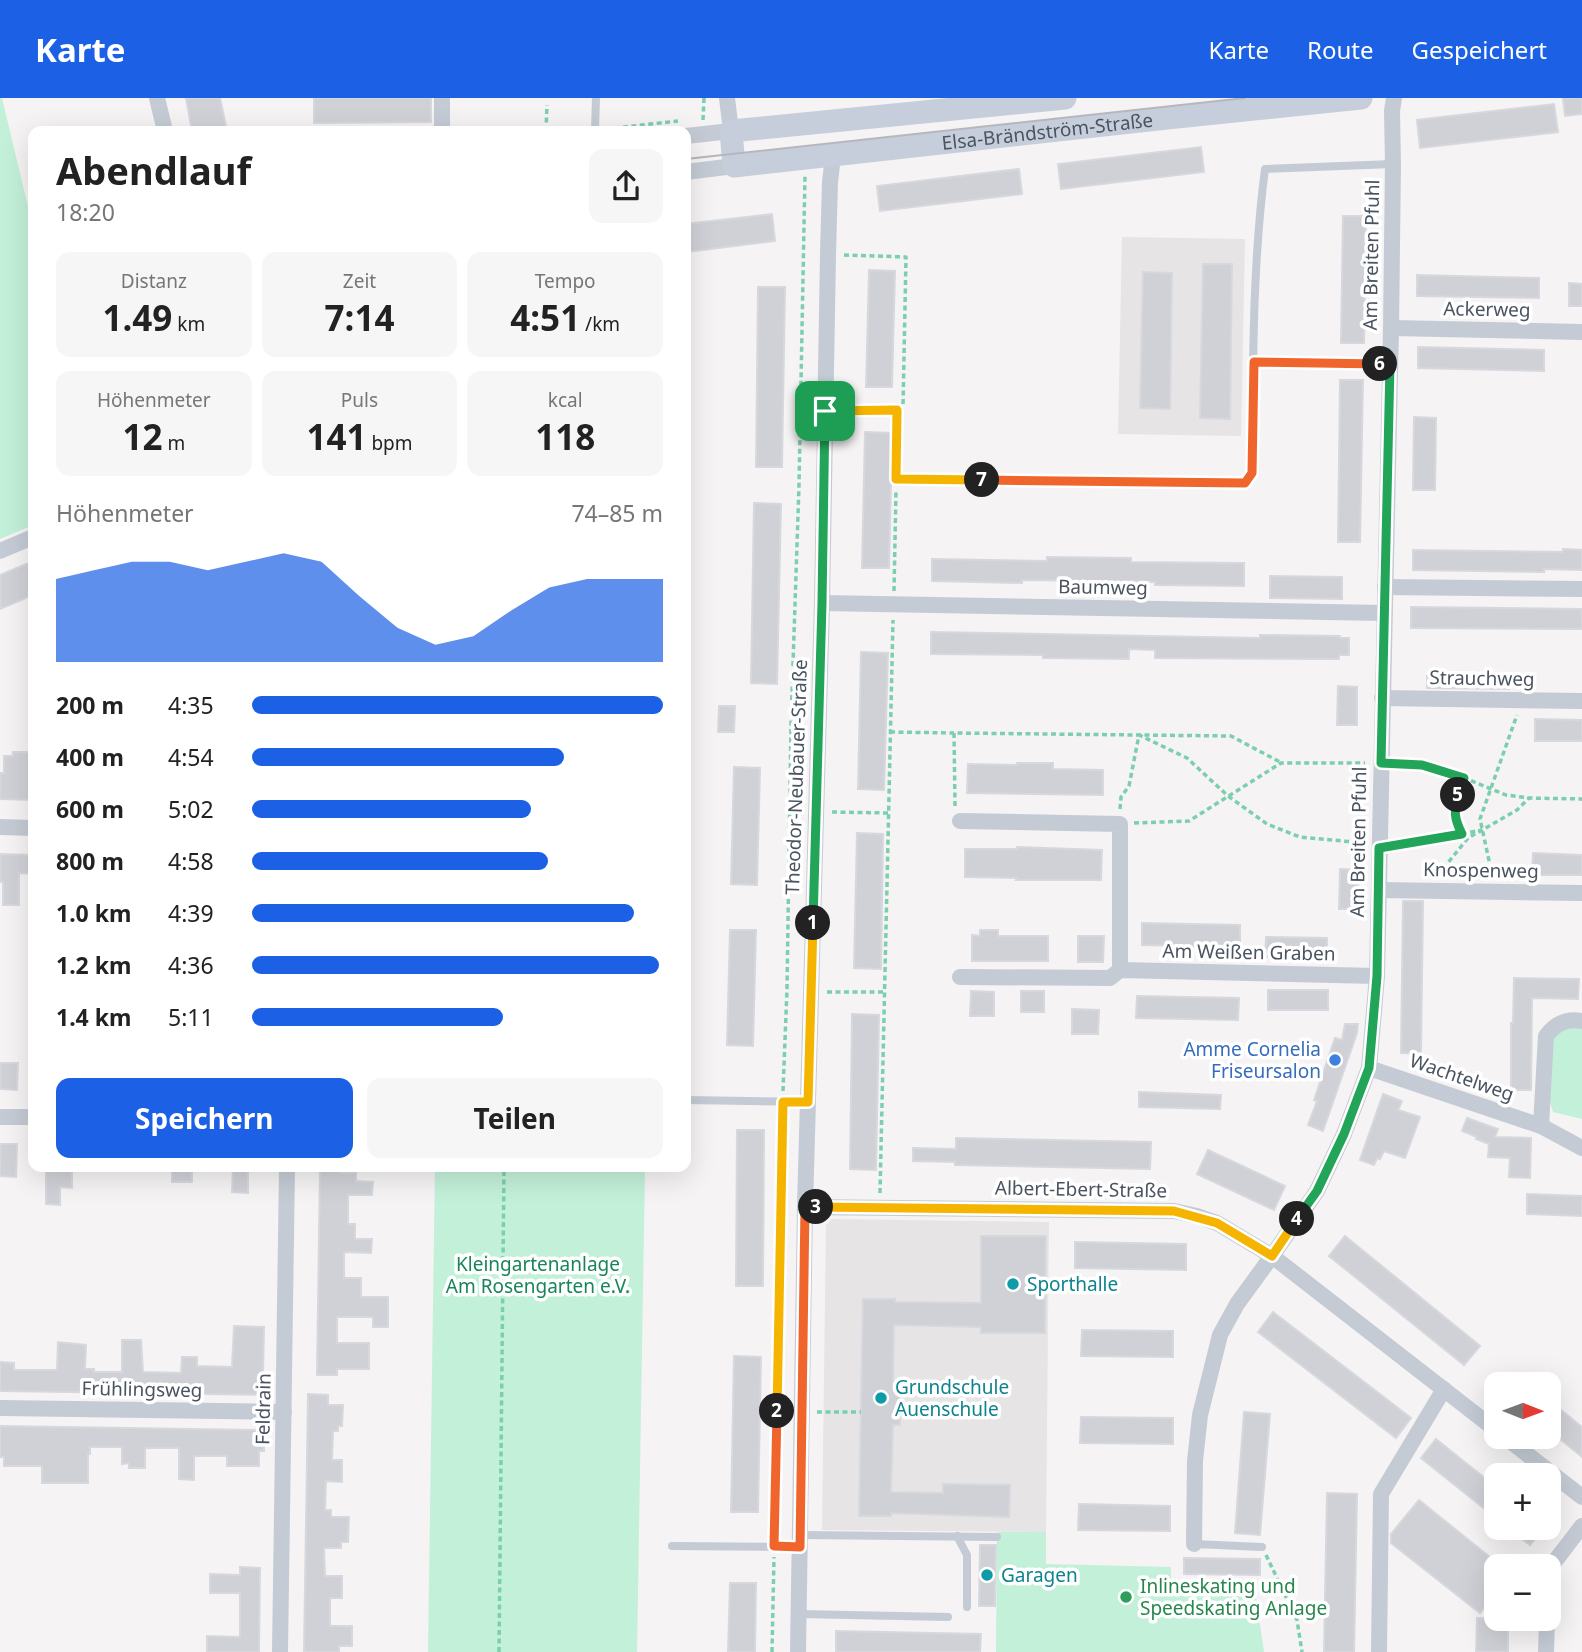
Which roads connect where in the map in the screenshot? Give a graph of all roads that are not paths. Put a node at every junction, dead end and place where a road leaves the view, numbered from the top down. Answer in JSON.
{"nodes":[{"id":1,"x":157,"y":98,"type":"edge"},
{"id":2,"x":442,"y":98,"type":"edge"},
{"id":3,"x":596,"y":98,"type":"edge"},
{"id":4,"x":727,"y":98,"type":"edge"},
{"id":5,"x":1065,"y":98,"type":"edge"},
{"id":6,"x":1361,"y":98,"type":"edge"},
{"id":7,"x":1394,"y":98,"type":"edge"},
{"id":8,"x":830,"y":121,"type":"junction"},
{"id":9,"x":164,"y":126,"type":"edge"},
{"id":10,"x":442,"y":126,"type":"edge"},
{"id":11,"x":595,"y":126,"type":"edge"},
{"id":12,"x":731,"y":131,"type":"junction"},
{"id":13,"x":691,"y":135,"type":"edge"},
{"id":14,"x":834,"y":156,"type":"junction"},
{"id":15,"x":1393,"y":164,"type":"junction"},
{"id":16,"x":734,"y":166,"type":"junction"},
{"id":17,"x":691,"y":171,"type":"edge"},
{"id":18,"x":1391,"y":328,"type":"junction"},
{"id":19,"x":1582,"y":332,"type":"edge"},
{"id":20,"x":1254,"y":362,"type":"junction"},
{"id":21,"x":1390,"y":364,"type":"junction"},
{"id":22,"x":896,"y":479,"type":"road end"},
{"id":23,"x":28,"y":539,"type":"edge"},
{"id":24,"x":0,"y":551,"type":"edge"},
{"id":25,"x":1385,"y":587,"type":"junction"},
{"id":26,"x":1582,"y":589,"type":"edge"},
{"id":27,"x":822,"y":603,"type":"junction"},
{"id":28,"x":1384,"y":612,"type":"junction"},
{"id":29,"x":1382,"y":698,"type":"junction"},
{"id":30,"x":1582,"y":701,"type":"edge"},
{"id":31,"x":960,"y":821,"type":"road end"},
{"id":32,"x":0,"y":827,"type":"edge"},
{"id":33,"x":28,"y":828,"type":"edge"},
{"id":34,"x":1379,"y":890,"type":"junction"},
{"id":35,"x":1582,"y":893,"type":"edge"},
{"id":36,"x":1119,"y":970,"type":"junction"},
{"id":37,"x":1377,"y":976,"type":"junction"},
{"id":38,"x":960,"y":977,"type":"dead end"},
{"id":39,"x":1582,"y":1021,"type":"edge"},
{"id":40,"x":1369,"y":1068,"type":"junction"},
{"id":41,"x":691,"y":1100,"type":"edge"},
{"id":42,"x":808,"y":1102,"type":"junction"},
{"id":43,"x":0,"y":1117,"type":"edge"},
{"id":44,"x":28,"y":1118,"type":"edge"},
{"id":45,"x":1541,"y":1126,"type":"junction"},
{"id":46,"x":1582,"y":1148,"type":"edge"},
{"id":47,"x":288,"y":1172,"type":"edge"},
{"id":48,"x":805,"y":1207,"type":"junction"},
{"id":49,"x":1272,"y":1256,"type":"junction"},
{"id":50,"x":1444,"y":1389,"type":"junction"},
{"id":51,"x":0,"y":1408,"type":"edge"},
{"id":52,"x":284,"y":1412,"type":"junction"},
{"id":53,"x":1484,"y":1421,"type":"edge"},
{"id":54,"x":1520,"y":1449,"type":"edge"},
{"id":55,"x":1582,"y":1497,"type":"edge"},
{"id":56,"x":1582,"y":1526,"type":"edge"},
{"id":57,"x":957,"y":1536,"type":"junction"},
{"id":58,"x":997,"y":1537,"type":"dead end"},
{"id":59,"x":800,"y":1541,"type":"junction"},
{"id":60,"x":1194,"y":1544,"type":"joint"},
{"id":61,"x":672,"y":1546,"type":"dead end"},
{"id":62,"x":1262,"y":1547,"type":"road end"},
{"id":63,"x":1560,"y":1554,"type":"edge"},
{"id":64,"x":967,"y":1607,"type":"dead end"},
{"id":65,"x":799,"y":1614,"type":"junction"},
{"id":66,"x":948,"y":1616,"type":"dead end"},
{"id":67,"x":1547,"y":1631,"type":"edge"},
{"id":68,"x":281,"y":1652,"type":"edge"},
{"id":69,"x":798,"y":1652,"type":"edge"},
{"id":70,"x":1379,"y":1652,"type":"edge"},
{"id":71,"x":1546,"y":1652,"type":"edge"}],
"edges":[{"from":1,"to":9,"type":"street"},
{"from":2,"to":10,"type":"street"},
{"from":3,"to":11,"type":"lane"},
{"from":4,"to":12,"type":"street"},
{"from":5,"to":8,"type":"street","name":"Elsa-Brändström-Straße"},
{"from":6,"to":14,"type":"street","name":"Elsa-Brändström-Straße"},
{"from":7,"to":15,"type":"street","name":"Am Breiten Pfuhl"},
{"from":8,"to":12,"type":"street","name":"Elsa-Brändström-Straße"},
{"from":8,"to":14,"type":"street"},
{"from":12,"to":13,"type":"street","name":"Elsa-Brändström-Straße"},
{"from":12,"to":16,"type":"street"},
{"from":14,"to":16,"type":"street","name":"Elsa-Brändström-Straße"},
{"from":14,"to":27,"type":"street","name":"Theodor-Neubauer-Straße"},
{"from":15,"to":18,"type":"street","name":"Am Breiten Pfuhl"},
{"from":15,"to":20,"type":"lane"},
{"from":16,"to":17,"type":"street","name":"Elsa-Brändström-Straße"},
{"from":18,"to":19,"type":"street","name":"Ackerweg"},
{"from":18,"to":21,"type":"street","name":"Am Breiten Pfuhl"},
{"from":20,"to":21,"type":"lane"},
{"from":20,"to":22,"type":"lane"},
{"from":21,"to":25,"type":"street","name":"Am Breiten Pfuhl"},
{"from":23,"to":24,"type":"street"},
{"from":25,"to":26,"type":"street"},
{"from":25,"to":28,"type":"street","name":"Am Breiten Pfuhl"},
{"from":27,"to":28,"type":"street","name":"Baumweg"},
{"from":27,"to":42,"type":"street","name":"Theodor-Neubauer-Straße"},
{"from":28,"to":29,"type":"street","name":"Am Breiten Pfuhl"},
{"from":29,"to":30,"type":"street","name":"Strauchweg"},
{"from":29,"to":34,"type":"street","name":"Am Breiten Pfuhl"},
{"from":31,"to":36,"type":"street"},
{"from":32,"to":33,"type":"street"},
{"from":34,"to":35,"type":"street","name":"Knospenweg"},
{"from":34,"to":37,"type":"street","name":"Am Breiten Pfuhl"},
{"from":36,"to":37,"type":"street","name":"Am Weißen Graben"},
{"from":36,"to":38,"type":"street","name":"Am Weißen Graben"},
{"from":37,"to":40,"type":"street","name":"Am Breiten Pfuhl"},
{"from":39,"to":45,"type":"street","name":"Wachtelweg"},
{"from":40,"to":45,"type":"street","name":"Wachtelweg"},
{"from":40,"to":49,"type":"street","name":"Am Breiten Pfuhl"},
{"from":41,"to":42,"type":"lane"},
{"from":42,"to":48,"type":"street","name":"Theodor-Neubauer-Straße"},
{"from":43,"to":44,"type":"street"},
{"from":45,"to":46,"type":"street","name":"Wachtelweg"},
{"from":47,"to":52,"type":"street","name":"Feldrain"},
{"from":48,"to":49,"type":"street","name":"Albert-Ebert-Straße"},
{"from":48,"to":59,"type":"street","name":"Theodor-Neubauer-Straße"},
{"from":49,"to":50,"type":"street","name":"Albert-Ebert-Straße"},
{"from":49,"to":60,"type":"street","name":"Am Breiten Pfuhl"},
{"from":50,"to":53,"type":"street","name":"Albert-Ebert-Straße"},
{"from":50,"to":70,"type":"street"},
{"from":51,"to":52,"type":"street","name":"Frühlingsweg"},
{"from":52,"to":68,"type":"street","name":"Feldrain"},
{"from":54,"to":55,"type":"street"},
{"from":56,"to":63,"type":"street"},
{"from":57,"to":58,"type":"lane"},
{"from":57,"to":59,"type":"lane"},
{"from":57,"to":64,"type":"lane"},
{"from":59,"to":61,"type":"lane"},
{"from":59,"to":65,"type":"street","name":"Theodor-Neubauer-Straße"},
{"from":60,"to":62,"type":"lane"},
{"from":65,"to":66,"type":"lane"},
{"from":65,"to":69,"type":"street","name":"Theodor-Neubauer-Straße"},
{"from":67,"to":71,"type":"street"}]}
